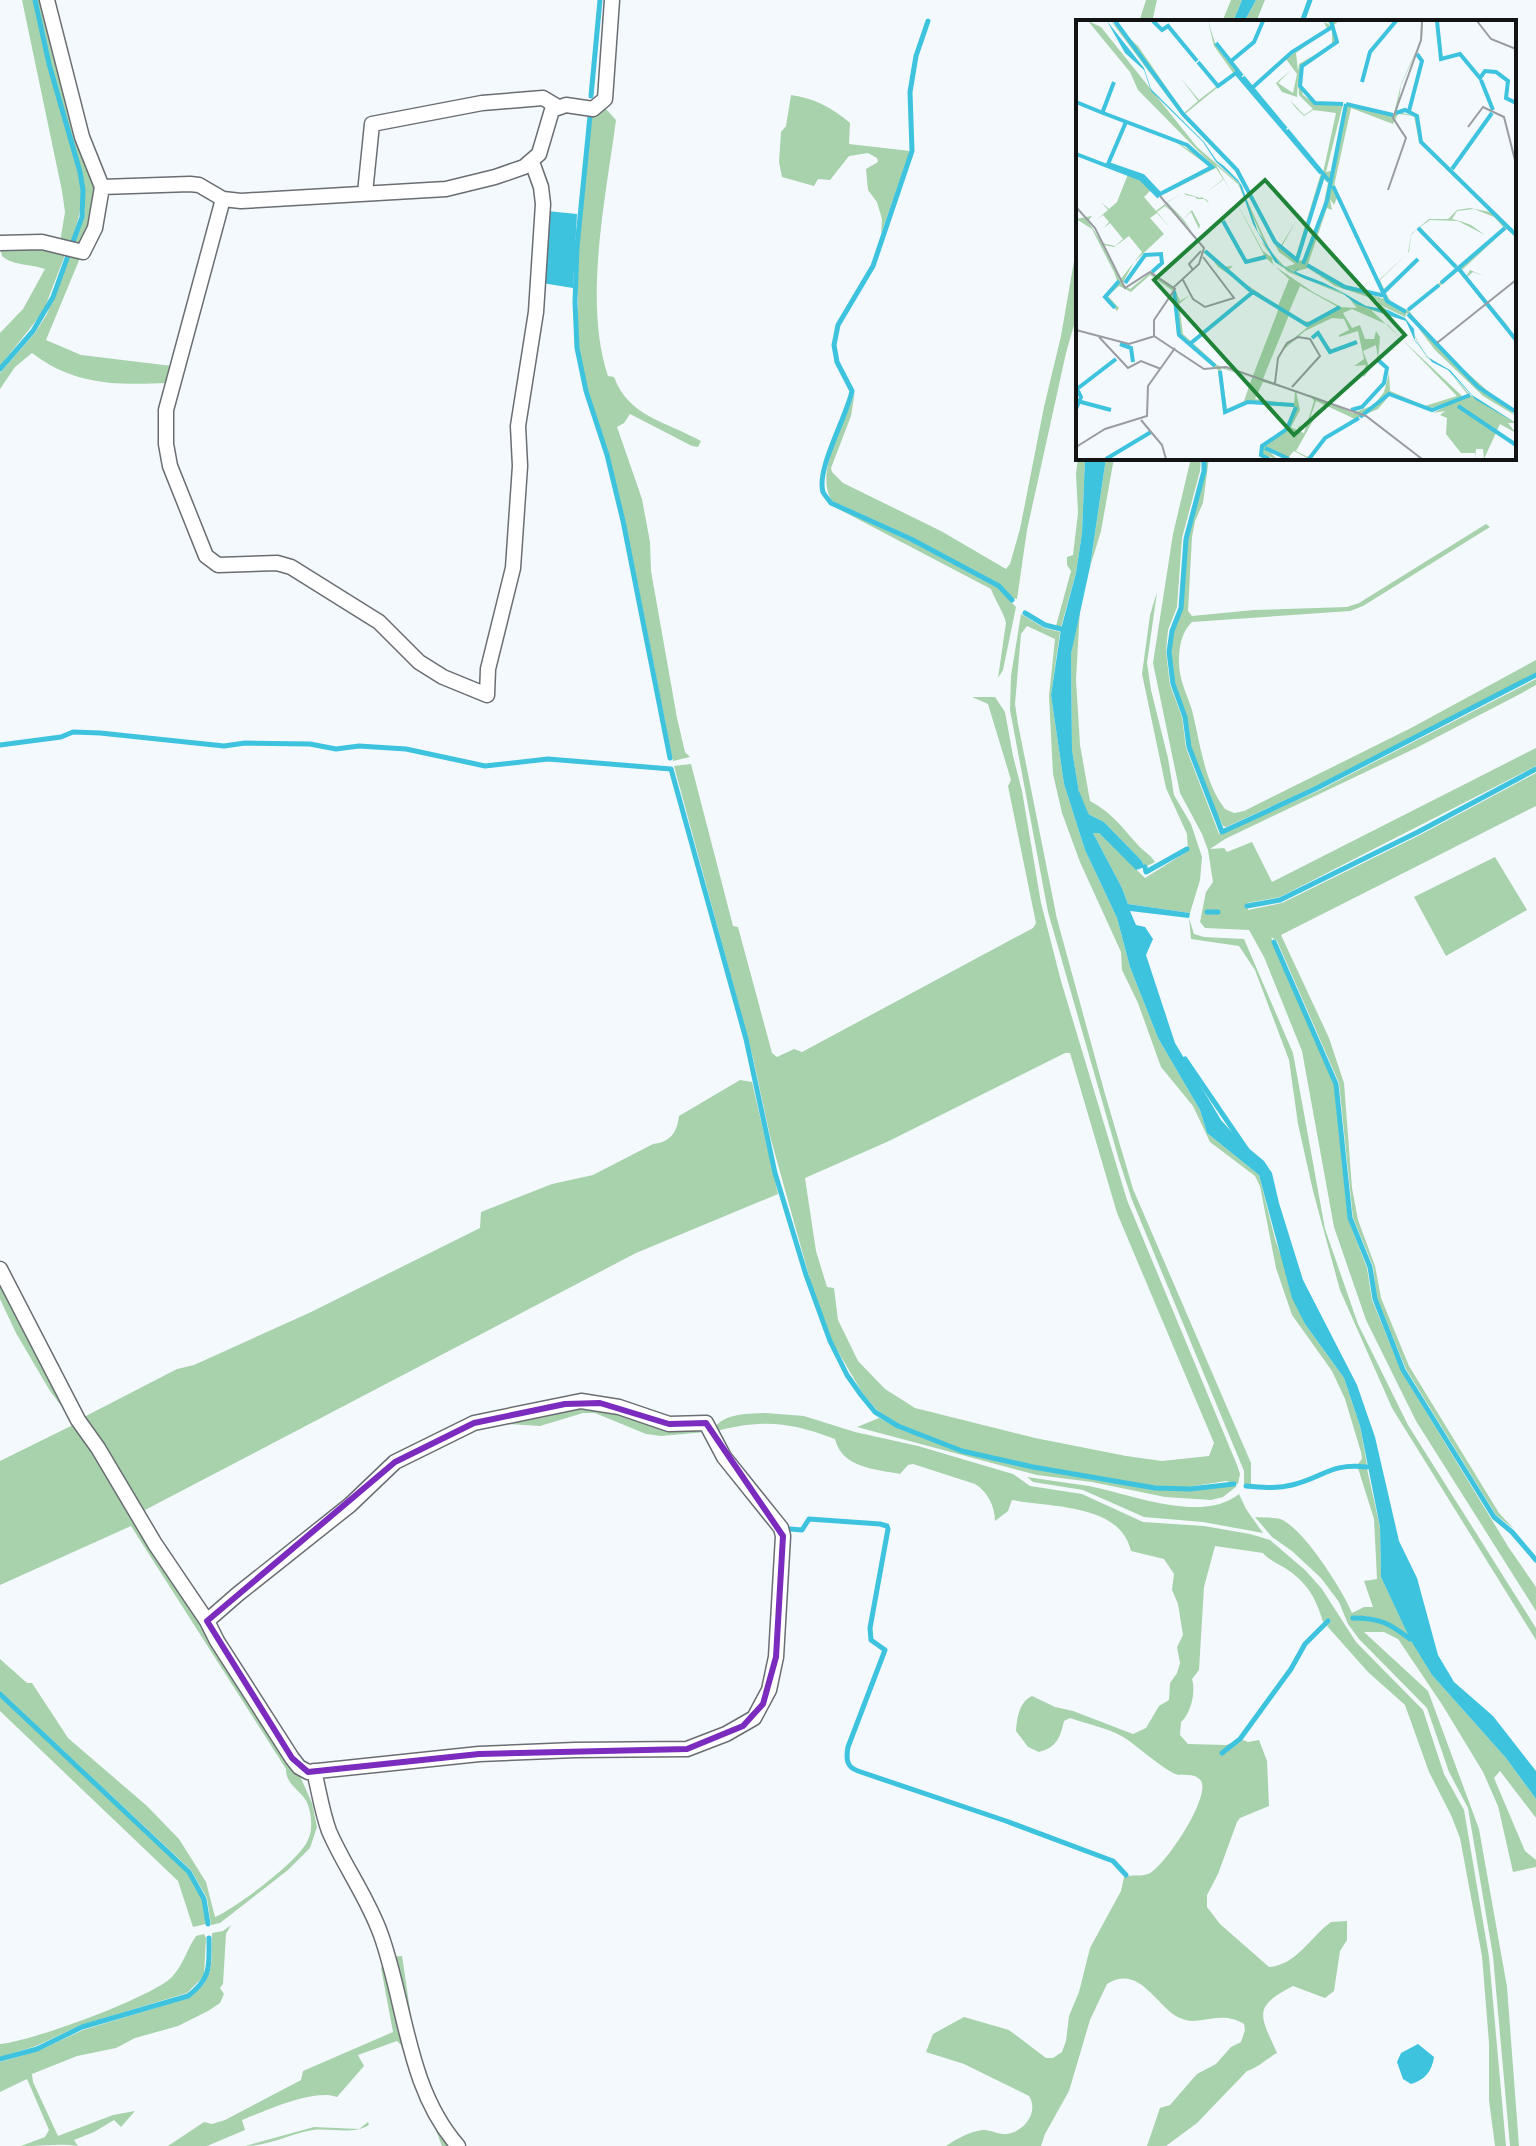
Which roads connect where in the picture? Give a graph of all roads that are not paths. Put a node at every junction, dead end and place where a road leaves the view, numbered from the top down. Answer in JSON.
{"nodes":[{"id":1,"x":47,"y":0,"type":"edge"},
{"id":2,"x":612,"y":0,"type":"edge"},
{"id":3,"x":558,"y":107,"type":"junction"},
{"id":4,"x":532,"y":162,"type":"junction"},
{"id":5,"x":102,"y":187,"type":"junction"},
{"id":6,"x":365,"y":193,"type":"junction"},
{"id":7,"x":223,"y":199,"type":"junction"},
{"id":8,"x":0,"y":243,"type":"edge"},
{"id":9,"x":0,"y":1269,"type":"edge"},
{"id":10,"x":207,"y":1621,"type":"junction"},
{"id":11,"x":314,"y":1771,"type":"junction"},
{"id":12,"x":458,"y":2146,"type":"edge"}],
"edges":[{"from":1,"to":5,"type":"street"},
{"from":2,"to":3,"type":"street"},
{"from":3,"to":4,"type":"street"},
{"from":3,"to":6,"type":"street"},
{"from":4,"to":6,"type":"street"},
{"from":4,"to":7,"type":"street"},
{"from":5,"to":7,"type":"street"},
{"from":5,"to":8,"type":"street"},
{"from":6,"to":7,"type":"street"},
{"from":9,"to":10,"type":"street"},
{"from":10,"to":11,"type":"street"},
{"from":10,"to":11,"type":"street"},
{"from":11,"to":12,"type":"street"}]}
